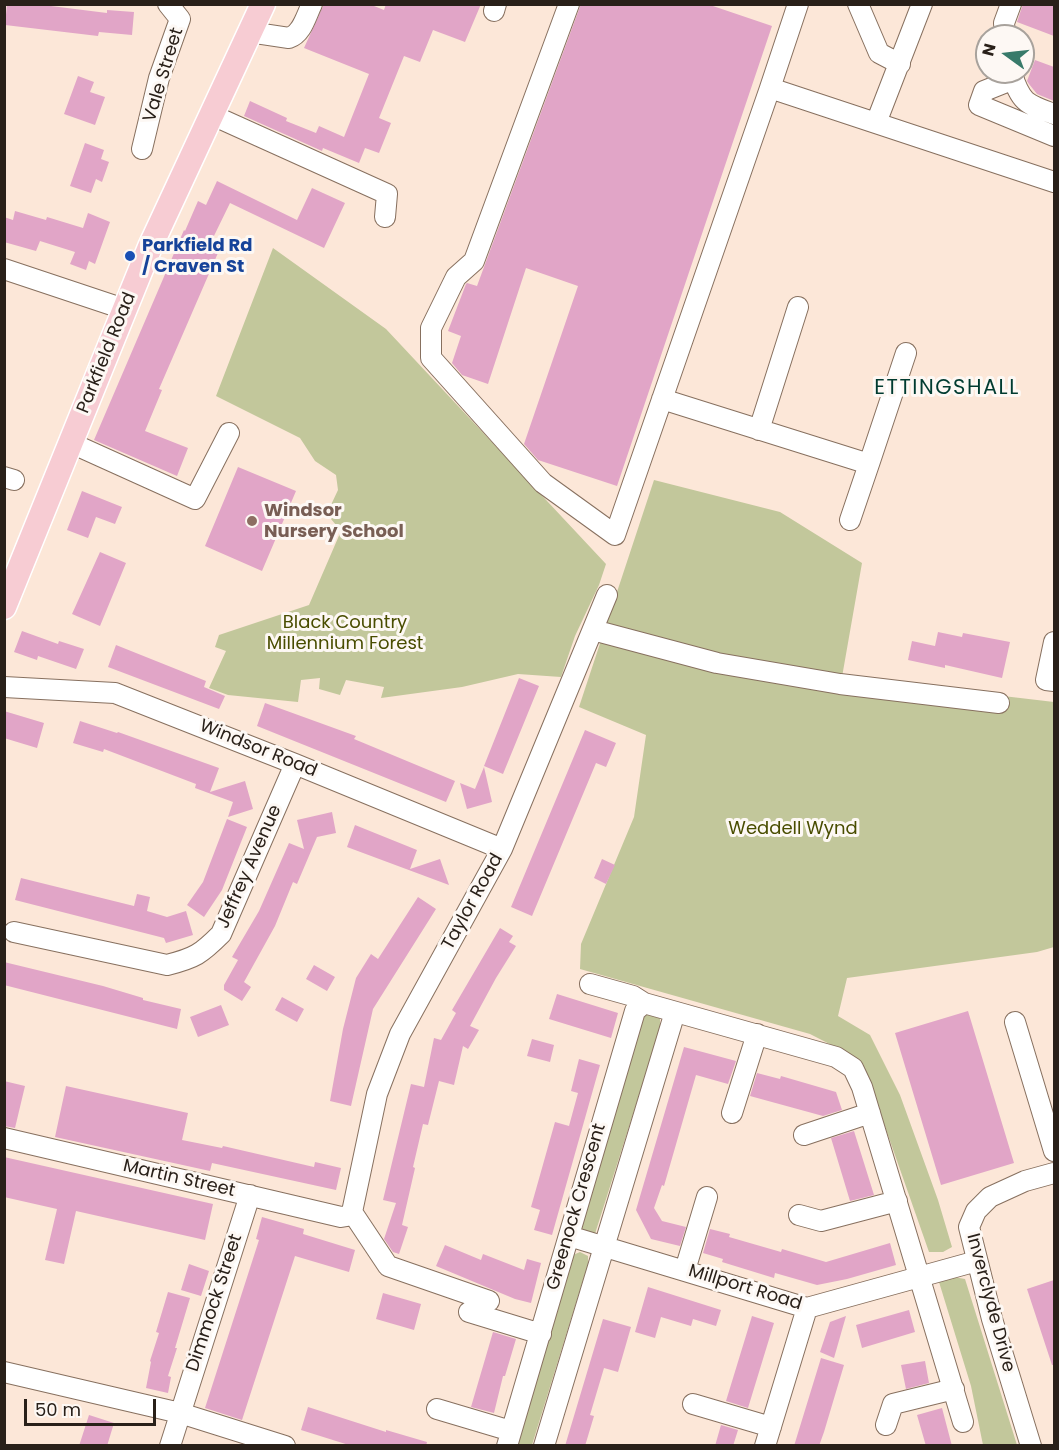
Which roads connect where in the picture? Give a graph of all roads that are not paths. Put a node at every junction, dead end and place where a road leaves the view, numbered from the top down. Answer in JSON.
{"nodes":[{"id":1,"x":168,"y":4,"type":"edge"},
{"id":2,"x":263,"y":4,"type":"edge"},
{"id":3,"x":312,"y":4,"type":"edge"},
{"id":4,"x":569,"y":4,"type":"edge"},
{"id":5,"x":798,"y":4,"type":"edge"},
{"id":6,"x":858,"y":4,"type":"edge"},
{"id":7,"x":922,"y":4,"type":"edge"},
{"id":8,"x":1011,"y":4,"type":"edge"},
{"id":9,"x":1004,"y":24,"type":"edge"},
{"id":10,"x":249,"y":32,"type":"junction"},
{"id":11,"x":900,"y":64,"type":"junction"},
{"id":12,"x":998,"y":84,"type":"edge"},
{"id":13,"x":1015,"y":84,"type":"edge"},
{"id":14,"x":770,"y":88,"type":"junction"},
{"id":15,"x":1054,"y":114,"type":"edge"},
{"id":16,"x":212,"y":115,"type":"junction"},
{"id":17,"x":876,"y":123,"type":"junction"},
{"id":18,"x":1054,"y":136,"type":"edge"},
{"id":19,"x":142,"y":149,"type":"dead end"},
{"id":20,"x":1054,"y":182,"type":"edge"},
{"id":21,"x":385,"y":217,"type":"dead end"},
{"id":22,"x":4,"y":269,"type":"edge"},
{"id":23,"x":798,"y":308,"type":"dead end"},
{"id":24,"x":124,"y":309,"type":"junction"},
{"id":25,"x":906,"y":353,"type":"dead end"},
{"id":26,"x":662,"y":399,"type":"junction"},
{"id":27,"x":759,"y":430,"type":"junction"},
{"id":28,"x":229,"y":433,"type":"dead end"},
{"id":29,"x":71,"y":443,"type":"junction"},
{"id":30,"x":869,"y":464,"type":"junction"},
{"id":31,"x":850,"y":520,"type":"dead end"},
{"id":32,"x":607,"y":595,"type":"dead end"},
{"id":33,"x":4,"y":607,"type":"edge"},
{"id":34,"x":593,"y":630,"type":"junction"},
{"id":35,"x":1054,"y":642,"type":"edge"},
{"id":36,"x":1054,"y":681,"type":"edge"},
{"id":37,"x":4,"y":687,"type":"edge"},
{"id":38,"x":999,"y":703,"type":"dead end"},
{"id":39,"x":295,"y":764,"type":"junction"},
{"id":40,"x":502,"y":849,"type":"junction"},
{"id":41,"x":14,"y":932,"type":"dead end"},
{"id":42,"x":590,"y":984,"type":"dead end"},
{"id":43,"x":644,"y":1003,"type":"junction"},
{"id":44,"x":675,"y":1012,"type":"junction"},
{"id":45,"x":1015,"y":1022,"type":"dead end"},
{"id":46,"x":756,"y":1035,"type":"junction"},
{"id":47,"x":732,"y":1113,"type":"dead end"},
{"id":48,"x":870,"y":1113,"type":"junction"},
{"id":49,"x":804,"y":1136,"type":"dead end"},
{"id":50,"x":4,"y":1138,"type":"edge"},
{"id":51,"x":1054,"y":1151,"type":"edge"},
{"id":52,"x":1054,"y":1173,"type":"edge"},
{"id":53,"x":250,"y":1196,"type":"junction"},
{"id":54,"x":707,"y":1197,"type":"dead end"},
{"id":55,"x":897,"y":1201,"type":"junction"},
{"id":56,"x":352,"y":1212,"type":"junction"},
{"id":57,"x":799,"y":1215,"type":"dead end"},
{"id":58,"x":569,"y":1236,"type":"junction"},
{"id":59,"x":604,"y":1246,"type":"junction"},
{"id":60,"x":977,"y":1261,"type":"junction"},
{"id":61,"x":685,"y":1270,"type":"junction"},
{"id":62,"x":920,"y":1276,"type":"junction"},
{"id":63,"x":489,"y":1301,"type":"dead end"},
{"id":64,"x":807,"y":1308,"type":"junction"},
{"id":65,"x":469,"y":1312,"type":"dead end"},
{"id":66,"x":541,"y":1334,"type":"junction"},
{"id":67,"x":4,"y":1372,"type":"edge"},
{"id":68,"x":954,"y":1389,"type":"junction"},
{"id":69,"x":693,"y":1404,"type":"dead end"},
{"id":70,"x":437,"y":1409,"type":"dead end"},
{"id":71,"x":180,"y":1413,"type":"junction"},
{"id":72,"x":963,"y":1422,"type":"dead end"},
{"id":73,"x":886,"y":1425,"type":"dead end"},
{"id":74,"x":771,"y":1426,"type":"junction"},
{"id":75,"x":509,"y":1438,"type":"edge"},
{"id":76,"x":170,"y":1446,"type":"edge"},
{"id":77,"x":285,"y":1446,"type":"edge"},
{"id":78,"x":544,"y":1446,"type":"edge"},
{"id":79,"x":765,"y":1446,"type":"edge"},
{"id":80,"x":1031,"y":1446,"type":"edge"}],
"edges":[{"from":1,"to":19,"type":"street","name":"Vale Street"},
{"from":2,"to":10,"type":"main road","name":"Parkfield Road"},
{"from":3,"to":10,"type":"street"},
{"from":4,"to":26,"type":"street"},
{"from":5,"to":14,"type":"street"},
{"from":6,"to":11,"type":"street"},
{"from":7,"to":11,"type":"street"},
{"from":8,"to":9,"type":"street"},
{"from":10,"to":16,"type":"main road","name":"Parkfield Road"},
{"from":11,"to":17,"type":"street"},
{"from":12,"to":18,"type":"street"},
{"from":13,"to":15,"type":"street"},
{"from":14,"to":17,"type":"street"},
{"from":14,"to":26,"type":"street"},
{"from":16,"to":21,"type":"street"},
{"from":16,"to":24,"type":"main road","name":"Parkfield Road"},
{"from":17,"to":20,"type":"street"},
{"from":22,"to":24,"type":"street"},
{"from":23,"to":27,"type":"street"},
{"from":24,"to":29,"type":"main road","name":"Parkfield Road"},
{"from":25,"to":30,"type":"street"},
{"from":26,"to":27,"type":"street"},
{"from":27,"to":30,"type":"street"},
{"from":28,"to":29,"type":"street"},
{"from":29,"to":33,"type":"main road","name":"Parkfield Road"},
{"from":30,"to":31,"type":"street"},
{"from":32,"to":34,"type":"street","name":"Taylor Road"},
{"from":34,"to":38,"type":"street"},
{"from":34,"to":40,"type":"street","name":"Taylor Road"},
{"from":35,"to":36,"type":"street"},
{"from":37,"to":39,"type":"street","name":"Windsor Road"},
{"from":39,"to":40,"type":"street","name":"Windsor Road"},
{"from":39,"to":41,"type":"street","name":"Jeffrey Avenue"},
{"from":40,"to":56,"type":"street","name":"Taylor Road"},
{"from":42,"to":43,"type":"street"},
{"from":43,"to":44,"type":"street"},
{"from":43,"to":58,"type":"street","name":"Greenock Crescent"},
{"from":44,"to":46,"type":"street"},
{"from":44,"to":59,"type":"street","name":"Greenock Crescent"},
{"from":45,"to":51,"type":"street"},
{"from":46,"to":47,"type":"street"},
{"from":46,"to":48,"type":"street"},
{"from":48,"to":49,"type":"street"},
{"from":48,"to":55,"type":"street"},
{"from":50,"to":53,"type":"street","name":"Martin Street"},
{"from":52,"to":60,"type":"street","name":"Inverclyde Drive"},
{"from":53,"to":56,"type":"street","name":"Martin Street"},
{"from":53,"to":71,"type":"street","name":"Dimmock Street"},
{"from":54,"to":61,"type":"street"},
{"from":55,"to":57,"type":"street"},
{"from":55,"to":62,"type":"street"},
{"from":56,"to":63,"type":"street"},
{"from":58,"to":59,"type":"street","name":"Millport Road"},
{"from":58,"to":66,"type":"street","name":"Greenock Crescent"},
{"from":59,"to":61,"type":"street","name":"Millport Road"},
{"from":59,"to":78,"type":"street","name":"Greenock Crescent"},
{"from":60,"to":62,"type":"street","name":"Millport Road"},
{"from":60,"to":80,"type":"street","name":"Inverclyde Drive"},
{"from":61,"to":64,"type":"street","name":"Millport Road"},
{"from":62,"to":64,"type":"street","name":"Millport Road"},
{"from":62,"to":68,"type":"street"},
{"from":64,"to":74,"type":"street"},
{"from":65,"to":66,"type":"street"},
{"from":66,"to":75,"type":"street","name":"Greenock Crescent"},
{"from":67,"to":71,"type":"street"},
{"from":68,"to":72,"type":"street"},
{"from":68,"to":73,"type":"street"},
{"from":69,"to":74,"type":"street"},
{"from":70,"to":75,"type":"street"},
{"from":71,"to":76,"type":"street","name":"Dimmock Street"},
{"from":71,"to":77,"type":"street"},
{"from":74,"to":79,"type":"street"}]}
